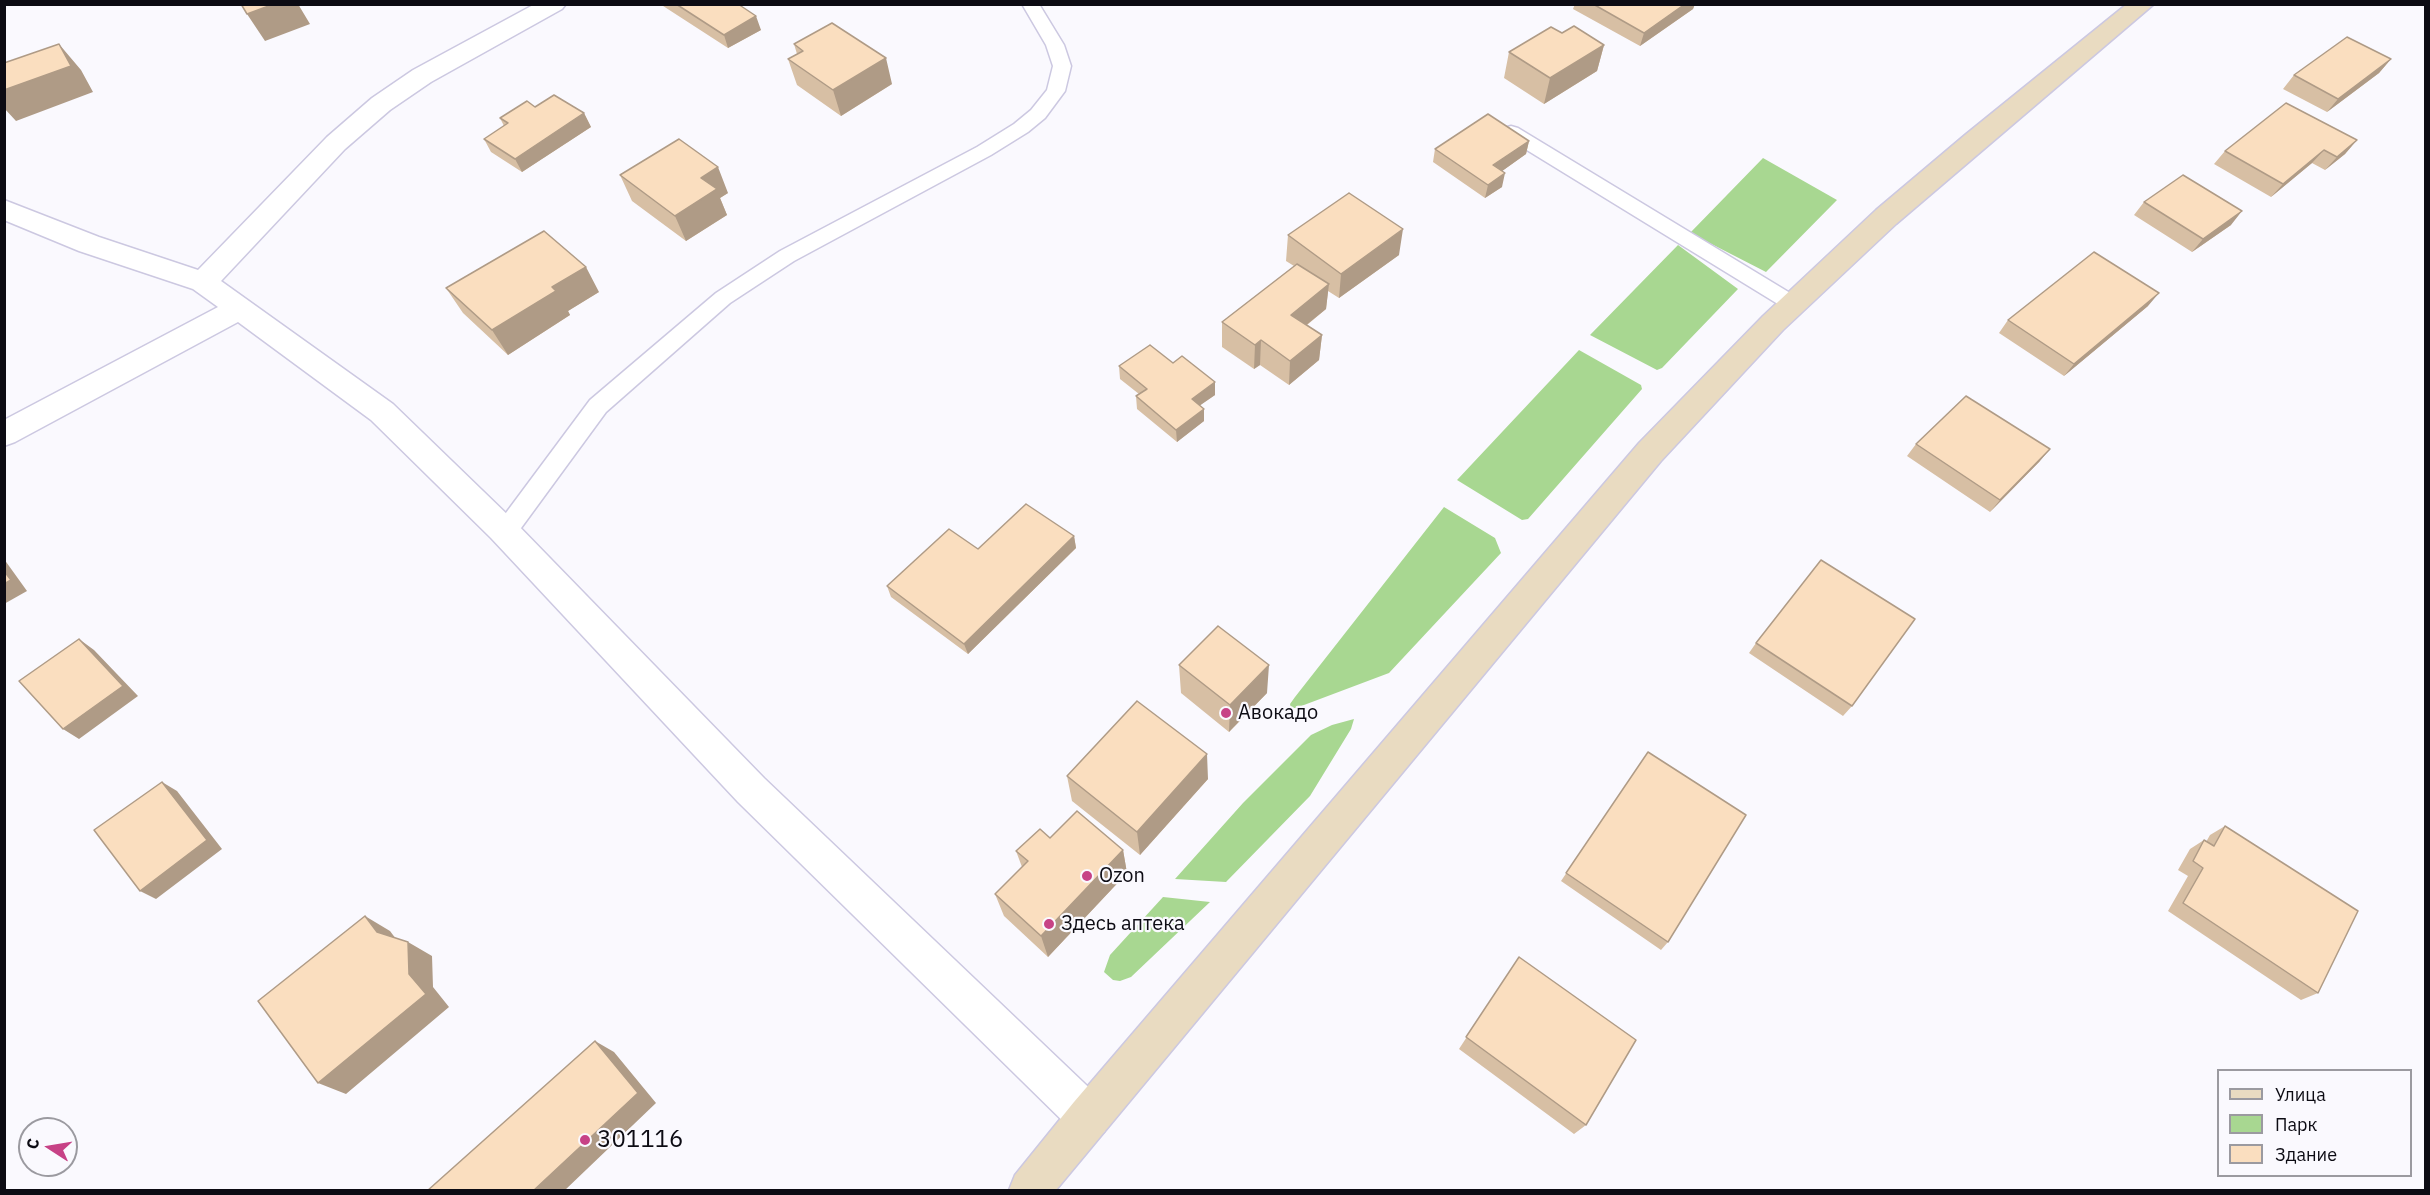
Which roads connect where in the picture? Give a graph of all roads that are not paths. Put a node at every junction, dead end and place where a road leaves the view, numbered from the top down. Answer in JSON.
{"nodes":[{"id":1,"x":554,"y":4,"type":"edge"},
{"id":2,"x":1030,"y":4,"type":"edge"},
{"id":3,"x":2142,"y":4,"type":"edge"},
{"id":4,"x":1511,"y":132,"type":"edge"},
{"id":5,"x":4,"y":209,"type":"edge"},
{"id":6,"x":203,"y":282,"type":"junction"},
{"id":7,"x":1793,"y":304,"type":"junction"},
{"id":8,"x":240,"y":308,"type":"junction"},
{"id":9,"x":4,"y":434,"type":"edge"},
{"id":10,"x":505,"y":532,"type":"junction"},
{"id":11,"x":1089,"y":1117,"type":"junction"},
{"id":12,"x":1030,"y":1191,"type":"edge"}],
"edges":[{"from":1,"to":6,"type":"street"},
{"from":2,"to":10,"type":"lane"},
{"from":3,"to":7,"type":"main road"},
{"from":4,"to":7,"type":"lane"},
{"from":5,"to":6,"type":"street"},
{"from":6,"to":8,"type":"street"},
{"from":7,"to":11,"type":"main road"},
{"from":8,"to":9,"type":"street"},
{"from":8,"to":10,"type":"street"},
{"from":10,"to":11,"type":"street"},
{"from":11,"to":12,"type":"main road"}]}
